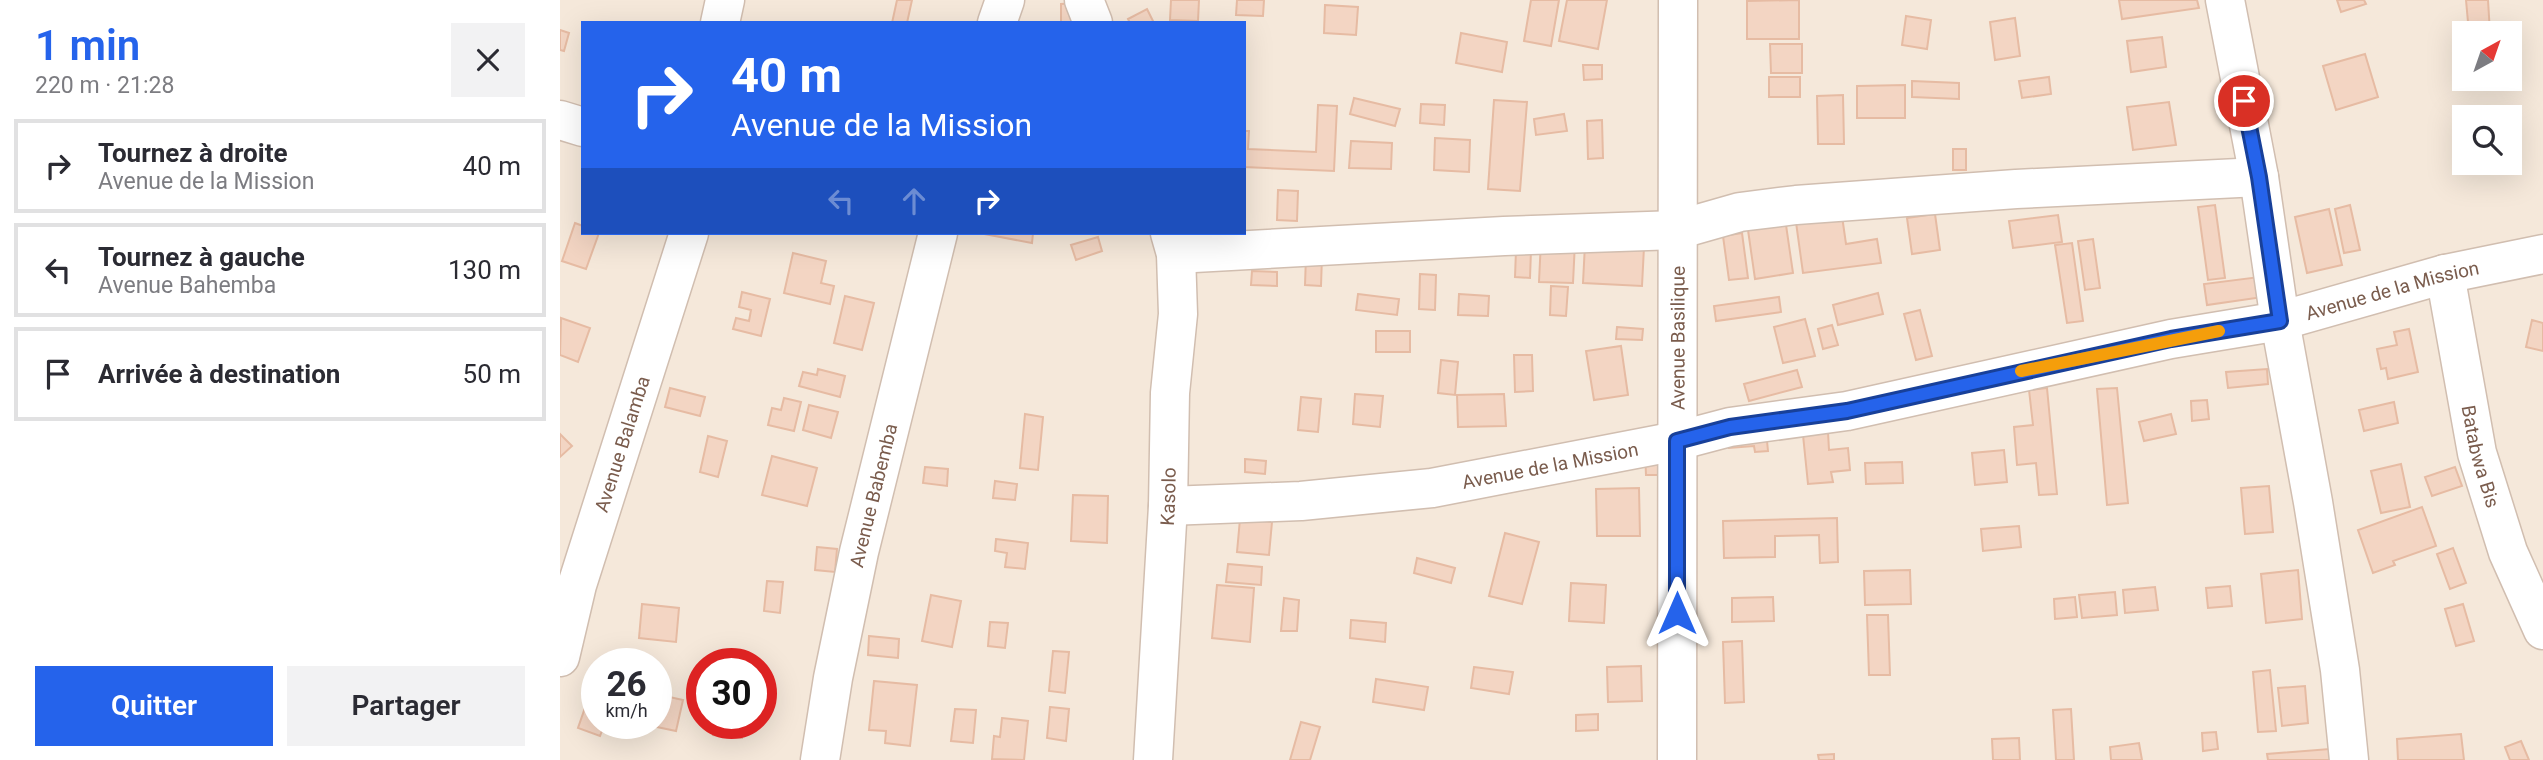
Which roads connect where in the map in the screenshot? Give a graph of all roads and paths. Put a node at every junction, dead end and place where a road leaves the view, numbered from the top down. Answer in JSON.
{"nodes":[{"id":1,"x":725,"y":0,"type":"edge"},
{"id":2,"x":1005,"y":0,"type":"edge"},
{"id":3,"x":1084,"y":0,"type":"edge"},
{"id":4,"x":1678,"y":0,"type":"edge"},
{"id":5,"x":2225,"y":0,"type":"edge"},
{"id":6,"x":720,"y":21,"type":"edge"},
{"id":7,"x":998,"y":21,"type":"edge"},
{"id":8,"x":1092,"y":21,"type":"edge"},
{"id":9,"x":560,"y":120,"type":"edge"},
{"id":10,"x":581,"y":126,"type":"edge"},
{"id":11,"x":2259,"y":177,"type":"junction"},
{"id":12,"x":1677,"y":230,"type":"junction"},
{"id":13,"x":689,"y":235,"type":"edge"},
{"id":14,"x":938,"y":235,"type":"edge"},
{"id":15,"x":1173,"y":243,"type":"edge"},
{"id":16,"x":2543,"y":254,"type":"edge"},
{"id":17,"x":2445,"y":274,"type":"junction"},
{"id":18,"x":2280,"y":321,"type":"junction"},
{"id":19,"x":1677,"y":441,"type":"junction"},
{"id":20,"x":1168,"y":506,"type":"junction"},
{"id":21,"x":2543,"y":630,"type":"edge"},
{"id":22,"x":560,"y":657,"type":"edge"},
{"id":23,"x":820,"y":760,"type":"edge"},
{"id":24,"x":1153,"y":760,"type":"edge"},
{"id":25,"x":1677,"y":760,"type":"edge"},
{"id":26,"x":2349,"y":760,"type":"edge"}],
"edges":[{"from":1,"to":6,"type":"street"},
{"from":2,"to":7,"type":"street"},
{"from":3,"to":8,"type":"street"},
{"from":4,"to":12,"type":"street","name":"Avenue Basilique"},
{"from":5,"to":11,"type":"street"},
{"from":9,"to":10,"type":"street"},
{"from":11,"to":12,"type":"street"},
{"from":11,"to":18,"type":"street"},
{"from":12,"to":15,"type":"street"},
{"from":12,"to":19,"type":"street","name":"Avenue Basilique"},
{"from":13,"to":22,"type":"street","name":"Avenue Balamba"},
{"from":14,"to":23,"type":"street","name":"Avenue Babemba"},
{"from":15,"to":20,"type":"street","name":"Kasolo"},
{"from":16,"to":17,"type":"street","name":"Avenue de la Mission"},
{"from":17,"to":18,"type":"street","name":"Avenue de la Mission"},
{"from":17,"to":21,"type":"street","name":"Batabwa Bis"},
{"from":18,"to":19,"type":"street","name":"Avenue de la Mission"},
{"from":18,"to":26,"type":"street"},
{"from":19,"to":20,"type":"street","name":"Avenue de la Mission"},
{"from":19,"to":25,"type":"street","name":"Avenue Basilique"},
{"from":20,"to":24,"type":"street","name":"Kasolo"}]}
